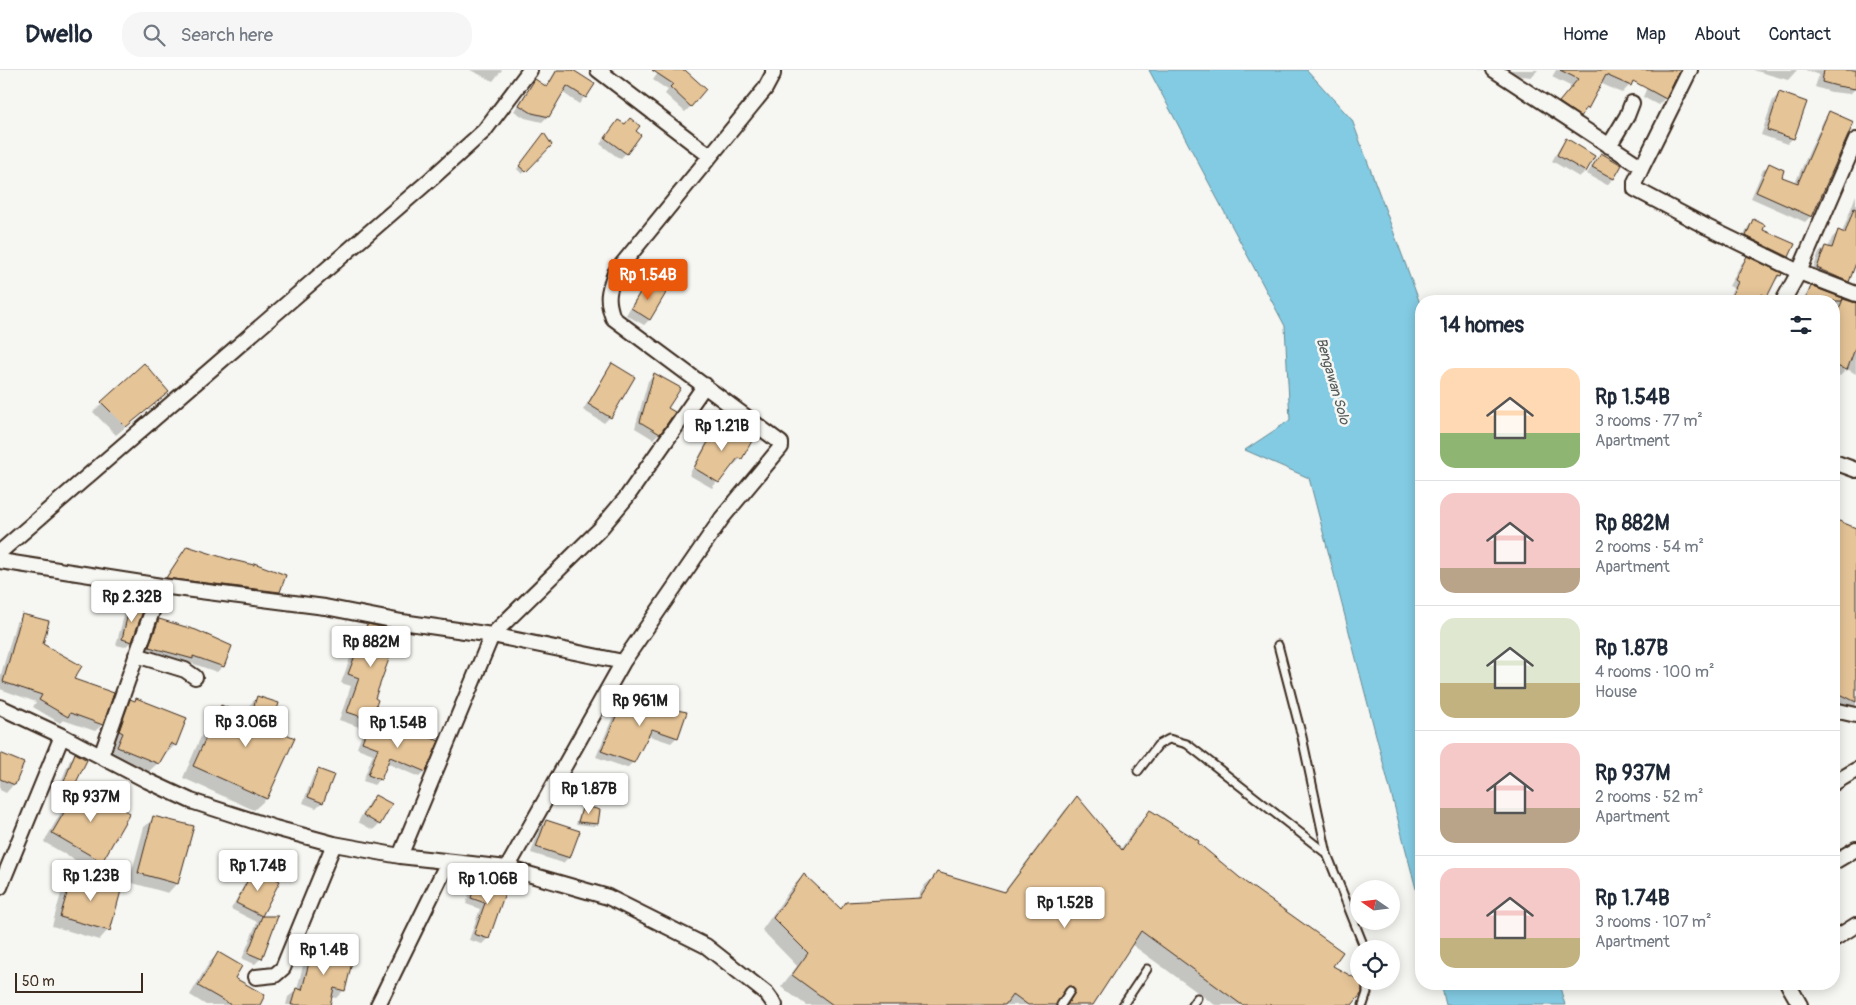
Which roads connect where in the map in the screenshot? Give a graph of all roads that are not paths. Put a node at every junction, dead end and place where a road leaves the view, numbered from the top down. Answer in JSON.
{"nodes":[{"id":1,"x":530,"y":70,"type":"edge"},
{"id":2,"x":598,"y":70,"type":"edge"},
{"id":3,"x":773,"y":70,"type":"edge"},
{"id":4,"x":1690,"y":70,"type":"edge"},
{"id":5,"x":1502,"y":72,"type":"edge"},
{"id":6,"x":1632,"y":103,"type":"dead end"},
{"id":7,"x":1856,"y":140,"type":"edge"},
{"id":8,"x":1609,"y":146,"type":"junction"},
{"id":9,"x":710,"y":156,"type":"junction"},
{"id":10,"x":1642,"y":168,"type":"junction"},
{"id":11,"x":1800,"y":272,"type":"junction"},
{"id":12,"x":1856,"y":294,"type":"edge"},
{"id":13,"x":1787,"y":295,"type":"edge"},
{"id":14,"x":705,"y":385,"type":"junction"},
{"id":15,"x":1840,"y":464,"type":"edge"},
{"id":16,"x":1856,"y":470,"type":"edge"},
{"id":17,"x":0,"y":552,"type":"edge"},
{"id":18,"x":0,"y":561,"type":"edge"},
{"id":19,"x":161,"y":586,"type":"junction"},
{"id":20,"x":492,"y":635,"type":"junction"},
{"id":21,"x":1278,"y":645,"type":"dead end"},
{"id":22,"x":136,"y":655,"type":"junction"},
{"id":23,"x":623,"y":662,"type":"junction"},
{"id":24,"x":195,"y":677,"type":"dead end"},
{"id":25,"x":0,"y":707,"type":"edge"},
{"id":26,"x":1840,"y":711,"type":"edge"},
{"id":27,"x":1856,"y":714,"type":"edge"},
{"id":28,"x":62,"y":736,"type":"junction"},
{"id":29,"x":101,"y":756,"type":"junction"},
{"id":30,"x":1856,"y":770,"type":"edge"},
{"id":31,"x":1138,"y":771,"type":"dead end"},
{"id":32,"x":1840,"y":779,"type":"edge"},
{"id":33,"x":334,"y":844,"type":"junction"},
{"id":34,"x":1856,"y":849,"type":"edge"},
{"id":35,"x":1327,"y":854,"type":"junction"},
{"id":36,"x":400,"y":856,"type":"junction"},
{"id":37,"x":1840,"y":858,"type":"edge"},
{"id":38,"x":448,"y":862,"type":"junction"},
{"id":39,"x":507,"y":868,"type":"junction"},
{"id":40,"x":0,"y":887,"type":"edge"},
{"id":41,"x":1856,"y":926,"type":"edge"},
{"id":42,"x":1840,"y":935,"type":"edge"},
{"id":43,"x":1361,"y":940,"type":"edge"},
{"id":44,"x":1147,"y":968,"type":"dead end"},
{"id":45,"x":256,"y":977,"type":"dead end"},
{"id":46,"x":1366,"y":990,"type":"edge"},
{"id":47,"x":1791,"y":990,"type":"edge"},
{"id":48,"x":1070,"y":991,"type":"dead end"},
{"id":49,"x":1197,"y":998,"type":"dead end"},
{"id":50,"x":378,"y":1005,"type":"edge"},
{"id":51,"x":776,"y":1005,"type":"edge"},
{"id":52,"x":1061,"y":1005,"type":"edge"},
{"id":53,"x":1123,"y":1005,"type":"edge"},
{"id":54,"x":1192,"y":1005,"type":"edge"},
{"id":55,"x":1363,"y":1005,"type":"edge"},
{"id":56,"x":1800,"y":1005,"type":"edge"}],
"edges":[{"from":1,"to":17,"type":"street"},
{"from":2,"to":9,"type":"street"},
{"from":3,"to":9,"type":"street"},
{"from":4,"to":10,"type":"street"},
{"from":5,"to":8,"type":"street"},
{"from":6,"to":8,"type":"street"},
{"from":7,"to":11,"type":"street"},
{"from":8,"to":10,"type":"street"},
{"from":9,"to":14,"type":"street"},
{"from":10,"to":11,"type":"street"},
{"from":11,"to":12,"type":"street"},
{"from":11,"to":13,"type":"street"},
{"from":14,"to":20,"type":"street"},
{"from":14,"to":23,"type":"street"},
{"from":15,"to":16,"type":"street"},
{"from":18,"to":19,"type":"street"},
{"from":19,"to":20,"type":"street"},
{"from":19,"to":22,"type":"street"},
{"from":20,"to":23,"type":"street"},
{"from":20,"to":36,"type":"street"},
{"from":21,"to":35,"type":"lane"},
{"from":22,"to":24,"type":"street"},
{"from":22,"to":29,"type":"street"},
{"from":23,"to":39,"type":"street"},
{"from":25,"to":28,"type":"street"},
{"from":26,"to":27,"type":"street"},
{"from":28,"to":29,"type":"street"},
{"from":28,"to":40,"type":"street"},
{"from":29,"to":33,"type":"street"},
{"from":30,"to":32,"type":"street"},
{"from":31,"to":35,"type":"lane"},
{"from":33,"to":36,"type":"street"},
{"from":33,"to":45,"type":"street"},
{"from":34,"to":37,"type":"street"},
{"from":35,"to":43,"type":"lane"},
{"from":36,"to":38,"type":"street"},
{"from":38,"to":39,"type":"street"},
{"from":38,"to":50,"type":"street"},
{"from":39,"to":51,"type":"street"},
{"from":41,"to":42,"type":"street"},
{"from":44,"to":53,"type":"lane"},
{"from":46,"to":55,"type":"lane"},
{"from":47,"to":56,"type":"street"},
{"from":48,"to":52,"type":"lane"},
{"from":49,"to":54,"type":"lane"}]}
